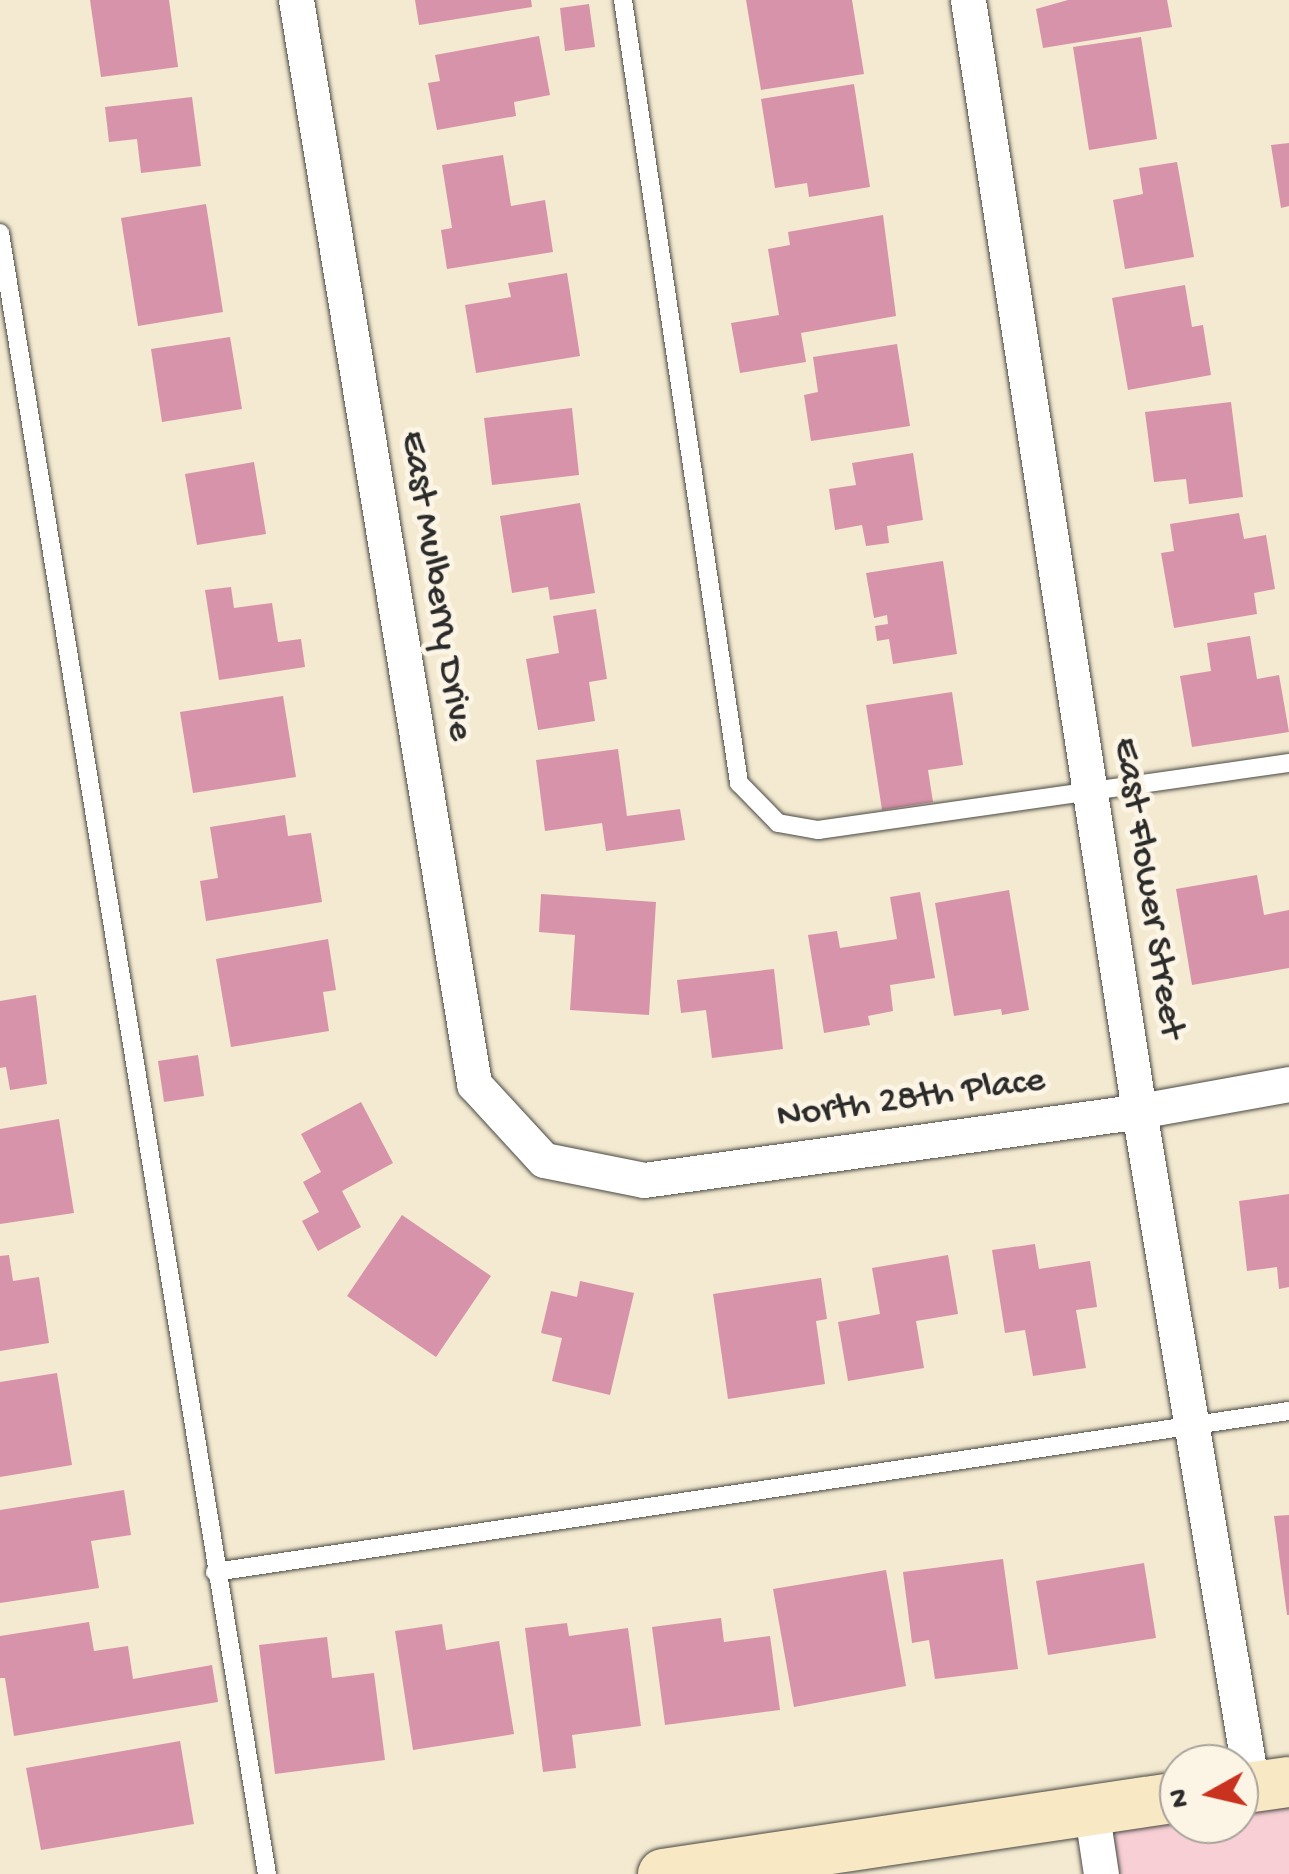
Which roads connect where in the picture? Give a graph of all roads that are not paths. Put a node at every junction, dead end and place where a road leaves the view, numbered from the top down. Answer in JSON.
{"nodes":[{"id":1,"x":296,"y":0,"type":"edge"},
{"id":2,"x":623,"y":0,"type":"edge"},
{"id":3,"x":968,"y":0,"type":"edge"},
{"id":4,"x":0,"y":232,"type":"edge"},
{"id":5,"x":1289,"y":762,"type":"edge"},
{"id":6,"x":1090,"y":792,"type":"junction"},
{"id":7,"x":1289,"y":1084,"type":"edge"},
{"id":8,"x":1139,"y":1111,"type":"junction"},
{"id":9,"x":544,"y":1160,"type":"joint"},
{"id":10,"x":1289,"y":1411,"type":"edge"},
{"id":11,"x":1191,"y":1425,"type":"junction"},
{"id":12,"x":215,"y":1572,"type":"junction"},
{"id":13,"x":1260,"y":1786,"type":"edge"},
{"id":14,"x":1159,"y":1799,"type":"edge"},
{"id":15,"x":1091,"y":1808,"type":"junction"},
{"id":16,"x":695,"y":1872,"type":"edge"},
{"id":17,"x":267,"y":1874,"type":"edge"},
{"id":18,"x":1100,"y":1874,"type":"edge"}],
"edges":[{"from":1,"to":9,"type":"street","name":"East Mulberry Drive"},
{"from":2,"to":6,"type":"lane"},
{"from":3,"to":6,"type":"street","name":"East Flower Street"},
{"from":4,"to":12,"type":"lane"},
{"from":5,"to":6,"type":"lane"},
{"from":6,"to":8,"type":"street","name":"East Flower Street"},
{"from":7,"to":8,"type":"street","name":"North 28th Place"},
{"from":8,"to":9,"type":"street","name":"North 28th Place"},
{"from":8,"to":11,"type":"street","name":"East Flower Street"},
{"from":10,"to":11,"type":"lane"},
{"from":11,"to":12,"type":"lane"},
{"from":11,"to":13,"type":"street","name":"East Flower Street"},
{"from":12,"to":17,"type":"lane"},
{"from":14,"to":15,"type":"street"},
{"from":15,"to":16,"type":"street"},
{"from":15,"to":18,"type":"street"}]}
